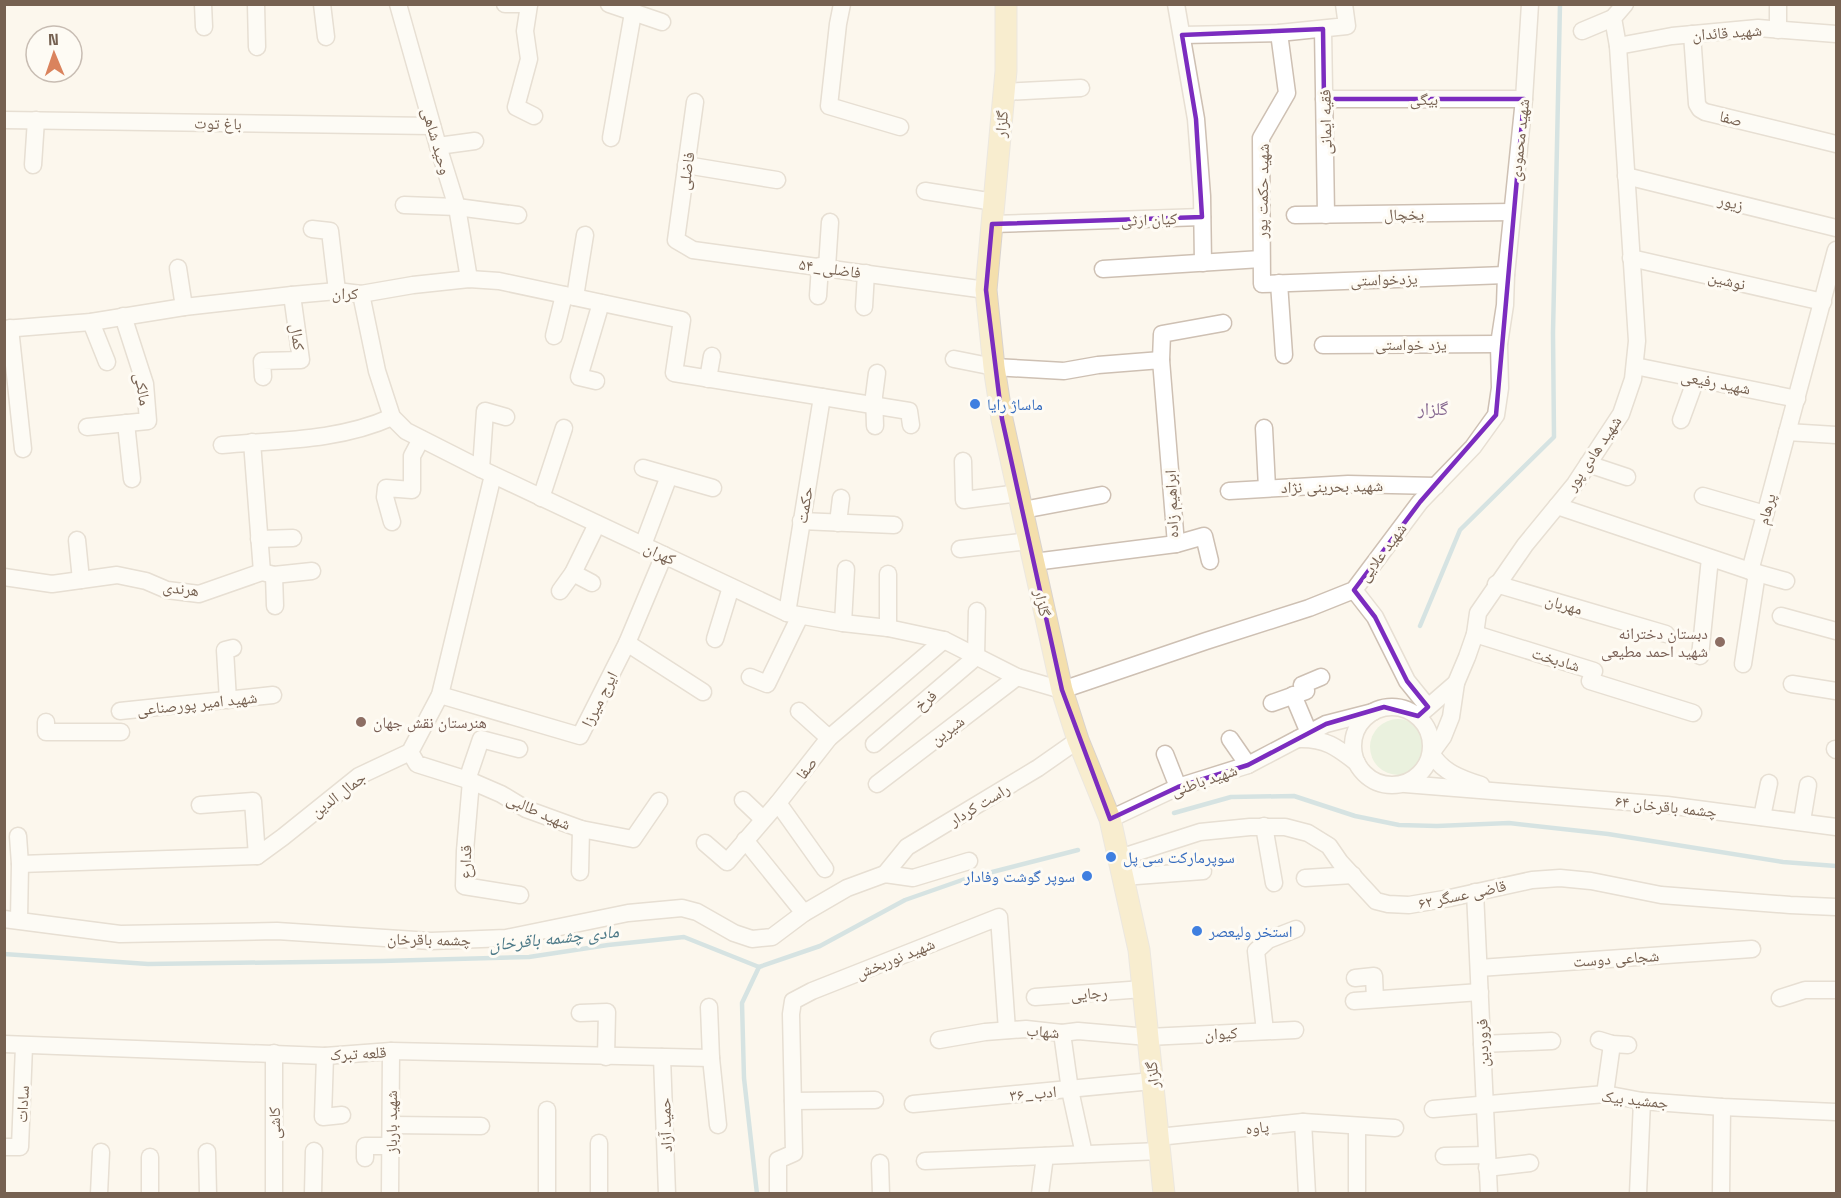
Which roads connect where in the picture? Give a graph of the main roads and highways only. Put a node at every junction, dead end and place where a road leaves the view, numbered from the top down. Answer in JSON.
{"nodes":[{"id":1,"x":1006,"y":4,"type":"edge"},
{"id":2,"x":1164,"y":1194,"type":"edge"}],
"edges":[{"from":1,"to":2,"type":"main road","name":"گلزار"}]}
